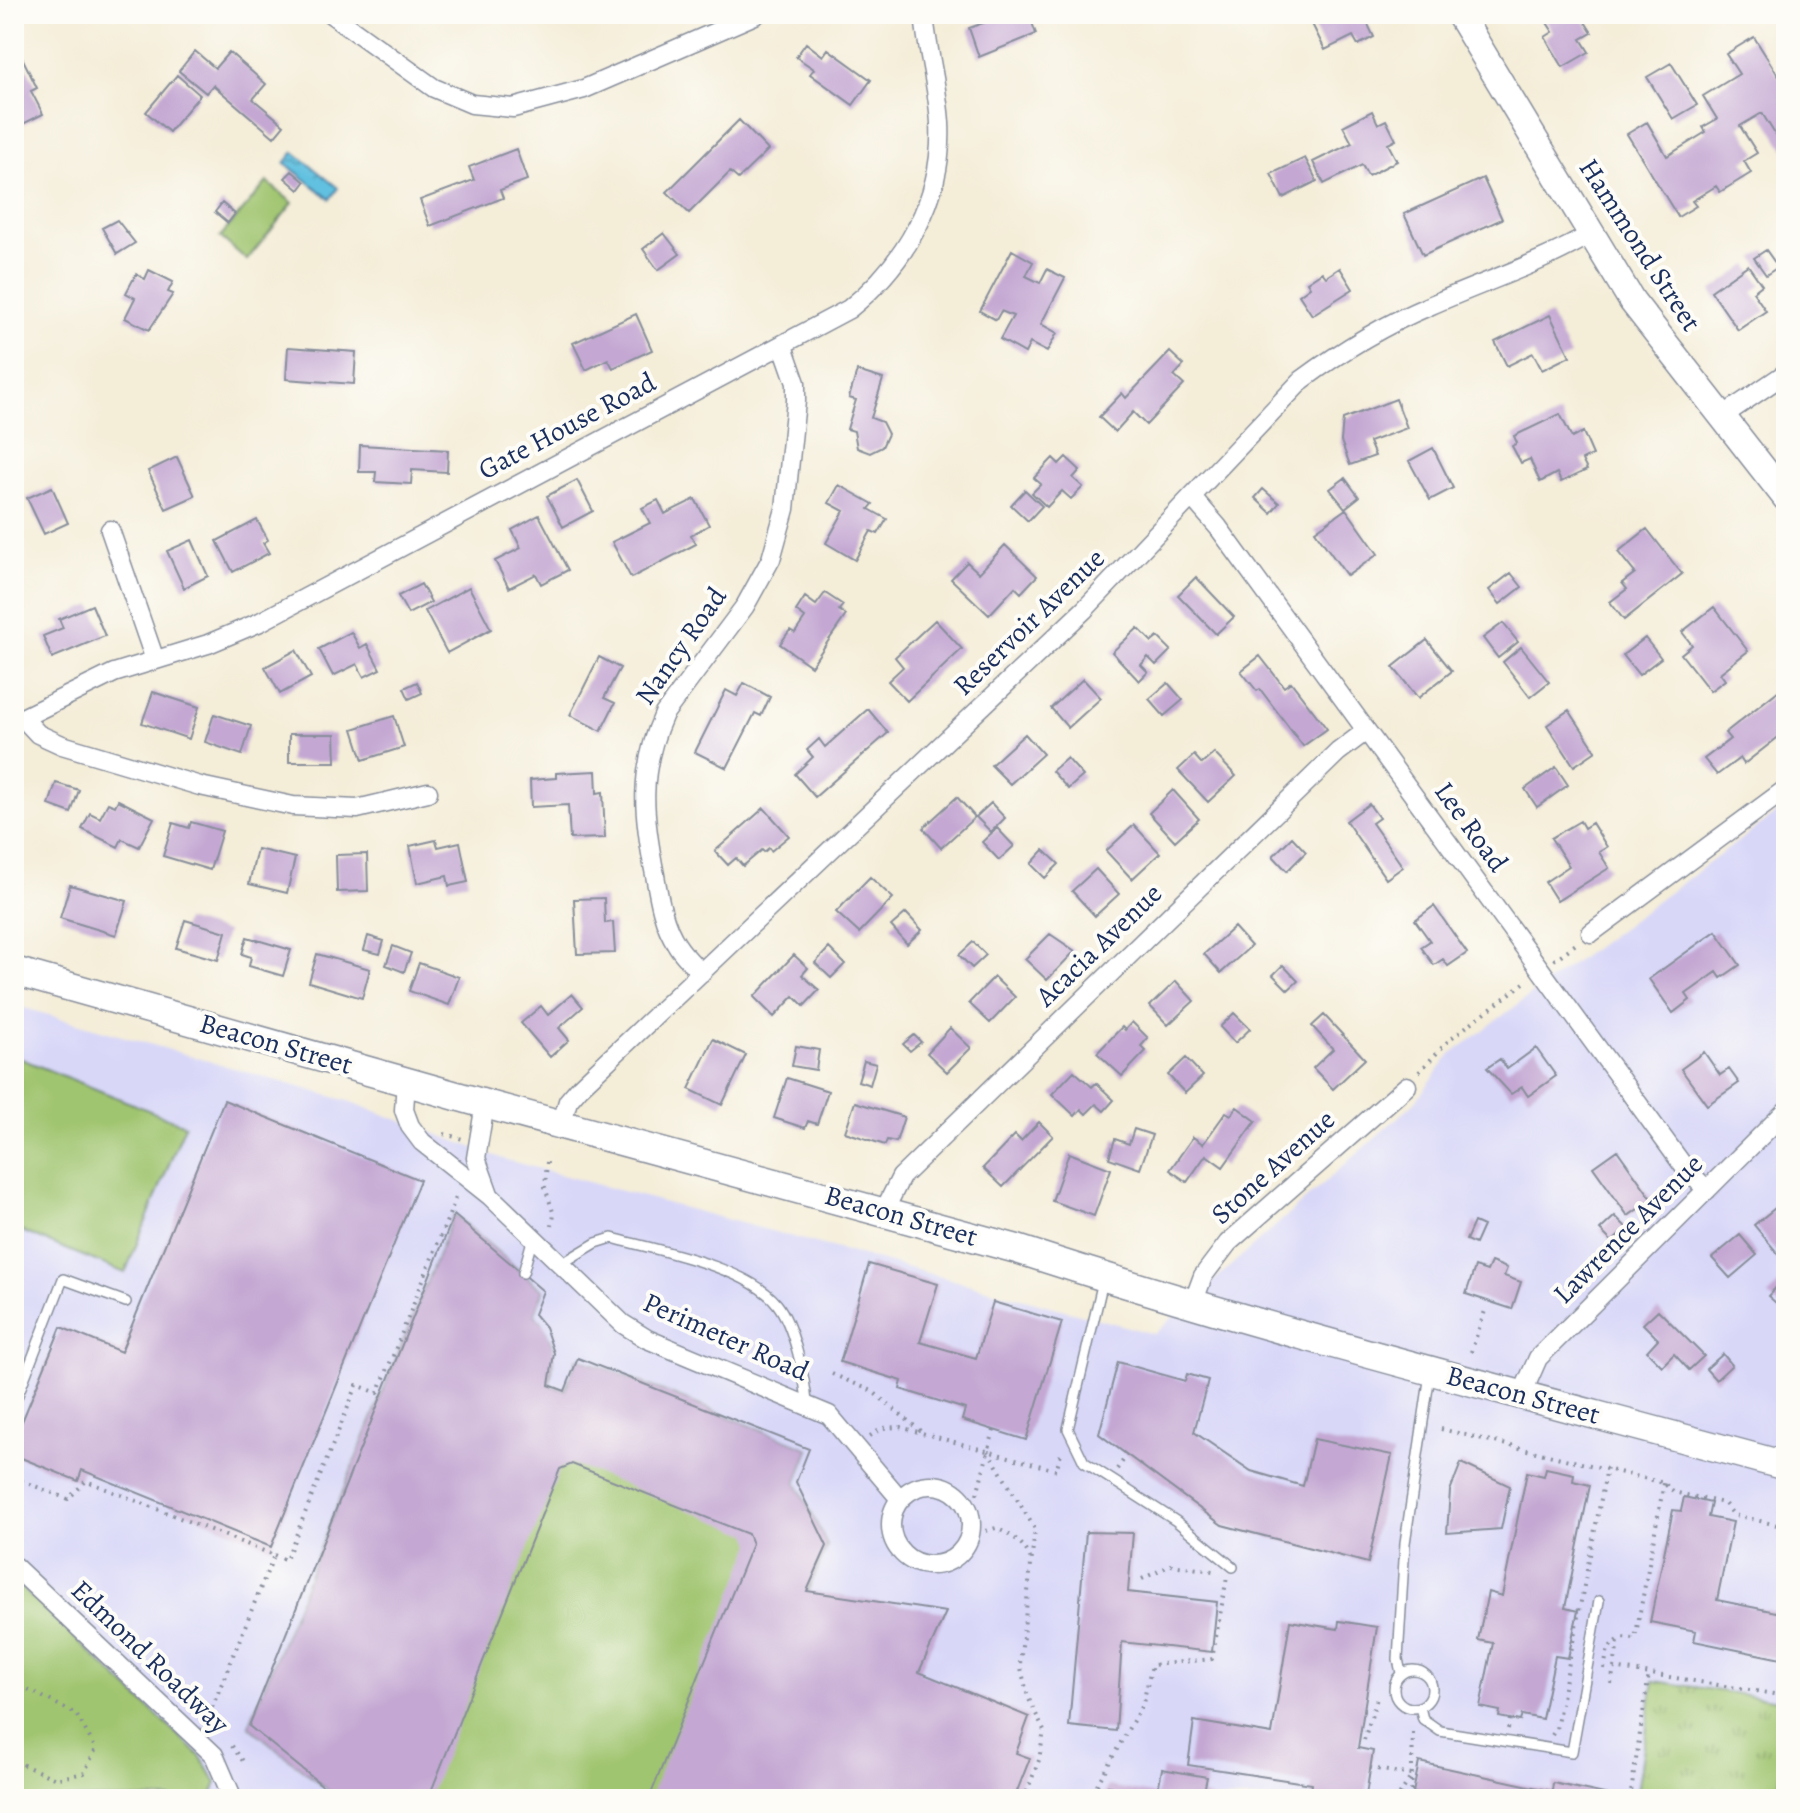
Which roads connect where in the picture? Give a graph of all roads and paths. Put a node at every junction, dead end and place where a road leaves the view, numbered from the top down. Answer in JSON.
{"nodes":[{"id":1,"x":331,"y":14,"type":"edge"},
{"id":2,"x":757,"y":14,"type":"edge"},
{"id":3,"x":924,"y":14,"type":"edge"},
{"id":4,"x":1459,"y":14,"type":"edge"},
{"id":5,"x":1591,"y":234,"type":"junction"},
{"id":6,"x":783,"y":346,"type":"junction"},
{"id":7,"x":1786,"y":373,"type":"edge"},
{"id":8,"x":1721,"y":417,"type":"junction"},
{"id":9,"x":1192,"y":497,"type":"junction"},
{"id":10,"x":1786,"y":498,"type":"edge"},
{"id":11,"x":110,"y":530,"type":"dead end"},
{"id":12,"x":155,"y":660,"type":"junction"},
{"id":13,"x":18,"y":720,"type":"edge"},
{"id":14,"x":1366,"y":731,"type":"junction"},
{"id":15,"x":1786,"y":789,"type":"edge"},
{"id":16,"x":428,"y":792,"type":"dead end"},
{"id":17,"x":1591,"y":933,"type":"joint"},
{"id":18,"x":1541,"y":970,"type":"junction"},
{"id":19,"x":14,"y":971,"type":"edge"},
{"id":20,"x":701,"y":973,"type":"junction"},
{"id":21,"x":406,"y":1082,"type":"junction"},
{"id":22,"x":1407,"y":1086,"type":"joint"},
{"id":23,"x":485,"y":1104,"type":"junction"},
{"id":24,"x":1786,"y":1111,"type":"edge"},
{"id":25,"x":561,"y":1125,"type":"junction"},
{"id":26,"x":547,"y":1162,"type":"dead end"},
{"id":27,"x":1707,"y":1190,"type":"junction"},
{"id":28,"x":457,"y":1195,"type":"dead end"},
{"id":29,"x":490,"y":1196,"type":"junction"},
{"id":30,"x":884,"y":1211,"type":"junction"},
{"id":31,"x":552,"y":1226,"type":"dead end"},
{"id":32,"x":533,"y":1237,"type":"junction"},
{"id":33,"x":561,"y":1264,"type":"junction"},
{"id":34,"x":523,"y":1273,"type":"dead end"},
{"id":35,"x":1103,"y":1278,"type":"junction"},
{"id":36,"x":126,"y":1302,"type":"dead end"},
{"id":37,"x":1193,"y":1303,"type":"junction"},
{"id":38,"x":1486,"y":1308,"type":"dead end"},
{"id":39,"x":1471,"y":1352,"type":"dead end"},
{"id":40,"x":1431,"y":1371,"type":"junction"},
{"id":41,"x":832,"y":1374,"type":"dead end"},
{"id":42,"x":1522,"y":1394,"type":"junction"},
{"id":43,"x":807,"y":1403,"type":"junction"},
{"id":44,"x":14,"y":1405,"type":"edge"},
{"id":45,"x":1441,"y":1429,"type":"dead end"},
{"id":46,"x":994,"y":1430,"type":"dead end"},
{"id":47,"x":925,"y":1434,"type":"junction"},
{"id":48,"x":868,"y":1438,"type":"dead end"},
{"id":49,"x":988,"y":1451,"type":"junction"},
{"id":50,"x":1127,"y":1455,"type":"dead end"},
{"id":51,"x":1121,"y":1463,"type":"dead end"},
{"id":52,"x":1786,"y":1466,"type":"edge"},
{"id":53,"x":1048,"y":1468,"type":"dead end"},
{"id":54,"x":1607,"y":1468,"type":"junction"},
{"id":55,"x":14,"y":1478,"type":"edge"},
{"id":56,"x":1664,"y":1483,"type":"junction"},
{"id":57,"x":977,"y":1494,"type":"dead end"},
{"id":58,"x":900,"y":1499,"type":"junction"},
{"id":59,"x":1786,"y":1527,"type":"edge"},
{"id":60,"x":986,"y":1531,"type":"dead end"},
{"id":61,"x":274,"y":1555,"type":"junction"},
{"id":62,"x":1031,"y":1562,"type":"junction"},
{"id":63,"x":14,"y":1566,"type":"edge"},
{"id":64,"x":1231,"y":1570,"type":"junction"},
{"id":65,"x":1142,"y":1579,"type":"dead end"},
{"id":66,"x":1599,"y":1601,"type":"dead end"},
{"id":67,"x":1619,"y":1640,"type":"junction"},
{"id":68,"x":1614,"y":1668,"type":"junction"},
{"id":69,"x":1401,"y":1673,"type":"junction"},
{"id":70,"x":1649,"y":1674,"type":"junction"},
{"id":71,"x":1603,"y":1676,"type":"dead end"},
{"id":72,"x":14,"y":1682,"type":"edge"},
{"id":73,"x":1611,"y":1684,"type":"dead end"},
{"id":74,"x":1378,"y":1695,"type":"dead end"},
{"id":75,"x":1786,"y":1696,"type":"edge"},
{"id":76,"x":1420,"y":1707,"type":"junction"},
{"id":77,"x":209,"y":1715,"type":"dead end"},
{"id":78,"x":1510,"y":1719,"type":"dead end"},
{"id":79,"x":1521,"y":1732,"type":"dead end"},
{"id":80,"x":1413,"y":1733,"type":"dead end"},
{"id":81,"x":1546,"y":1737,"type":"dead end"},
{"id":82,"x":1364,"y":1740,"type":"dead end"},
{"id":83,"x":231,"y":1744,"type":"dead end"},
{"id":84,"x":14,"y":1761,"type":"edge"},
{"id":85,"x":243,"y":1761,"type":"dead end"},
{"id":86,"x":1370,"y":1768,"type":"dead end"},
{"id":87,"x":1412,"y":1775,"type":"junction"},
{"id":88,"x":1786,"y":1782,"type":"edge"},
{"id":89,"x":233,"y":1799,"type":"edge"},
{"id":90,"x":1024,"y":1799,"type":"edge"},
{"id":91,"x":1089,"y":1799,"type":"edge"},
{"id":92,"x":1397,"y":1799,"type":"edge"},
{"id":93,"x":1411,"y":1799,"type":"edge"},
{"id":94,"x":1630,"y":1799,"type":"edge"},
{"id":95,"x":1783,"y":1799,"type":"edge"}],
"edges":[{"from":1,"to":2,"type":"street"},
{"from":3,"to":6,"type":"street","name":"Gate House Road"},
{"from":4,"to":5,"type":"street","name":"Hammond Street"},
{"from":5,"to":8,"type":"street","name":"Hammond Street"},
{"from":5,"to":9,"type":"street","name":"Reservoir Avenue"},
{"from":6,"to":12,"type":"street","name":"Gate House Road"},
{"from":6,"to":20,"type":"street","name":"Nancy Road"},
{"from":7,"to":8,"type":"street"},
{"from":8,"to":10,"type":"street","name":"Hammond Street"},
{"from":9,"to":14,"type":"street","name":"Lee Road"},
{"from":9,"to":20,"type":"street","name":"Reservoir Avenue"},
{"from":11,"to":12,"type":"street"},
{"from":12,"to":13,"type":"street","name":"Gate House Road"},
{"from":13,"to":16,"type":"street"},
{"from":14,"to":18,"type":"street","name":"Lee Road"},
{"from":14,"to":30,"type":"street","name":"Acacia Avenue"},
{"from":15,"to":17,"type":"street"},
{"from":17,"to":18,"type":"path"},
{"from":18,"to":22,"type":"path"},
{"from":18,"to":27,"type":"street","name":"Lee Road"},
{"from":19,"to":21,"type":"main road","name":"Beacon Street"},
{"from":20,"to":25,"type":"street","name":"Reservoir Avenue"},
{"from":21,"to":23,"type":"main road","name":"Beacon Street"},
{"from":21,"to":29,"type":"street","name":"Perimeter Road"},
{"from":22,"to":37,"type":"street","name":"Stone Avenue"},
{"from":23,"to":25,"type":"main road","name":"Beacon Street"},
{"from":23,"to":29,"type":"street","name":"Perimeter Road"},
{"from":24,"to":27,"type":"street","name":"Lawrence Avenue"},
{"from":25,"to":30,"type":"main road","name":"Beacon Street"},
{"from":26,"to":31,"type":"path"},
{"from":27,"to":42,"type":"street","name":"Lawrence Avenue"},
{"from":28,"to":61,"type":"path"},
{"from":29,"to":32,"type":"street","name":"Perimeter Road"},
{"from":30,"to":35,"type":"main road","name":"Beacon Street"},
{"from":32,"to":33,"type":"street","name":"Perimeter Road"},
{"from":32,"to":34,"type":"lane"},
{"from":33,"to":43,"type":"street","name":"Perimeter Road"},
{"from":33,"to":43,"type":"lane"},
{"from":35,"to":37,"type":"main road","name":"Beacon Street"},
{"from":35,"to":64,"type":"lane"},
{"from":36,"to":44,"type":"lane"},
{"from":37,"to":40,"type":"main road","name":"Beacon Street"},
{"from":38,"to":39,"type":"path"},
{"from":40,"to":42,"type":"main road","name":"Beacon Street"},
{"from":40,"to":69,"type":"lane"},
{"from":41,"to":47,"type":"path"},
{"from":42,"to":52,"type":"main road","name":"Beacon Street"},
{"from":43,"to":58,"type":"street","name":"Perimeter Road"},
{"from":45,"to":54,"type":"path"},
{"from":46,"to":49,"type":"path"},
{"from":47,"to":48,"type":"path"},
{"from":47,"to":49,"type":"path"},
{"from":49,"to":53,"type":"path"},
{"from":49,"to":57,"type":"path"},
{"from":49,"to":62,"type":"path"},
{"from":50,"to":51,"type":"path"},
{"from":54,"to":56,"type":"path"},
{"from":54,"to":81,"type":"path"},
{"from":55,"to":61,"type":"path"},
{"from":56,"to":59,"type":"path"},
{"from":56,"to":67,"type":"path"},
{"from":58,"to":58,"type":"street"},
{"from":60,"to":62,"type":"path"},
{"from":61,"to":77,"type":"path"},
{"from":62,"to":90,"type":"path"},
{"from":63,"to":89,"type":"street","name":"Edmond Roadway"},
{"from":64,"to":65,"type":"path"},
{"from":64,"to":91,"type":"path"},
{"from":66,"to":76,"type":"lane"},
{"from":67,"to":68,"type":"path"},
{"from":67,"to":71,"type":"path"},
{"from":68,"to":70,"type":"path"},
{"from":68,"to":73,"type":"path"},
{"from":69,"to":76,"type":"lane"},
{"from":69,"to":76,"type":"lane"},
{"from":70,"to":75,"type":"path"},
{"from":70,"to":94,"type":"path"},
{"from":72,"to":84,"type":"path"},
{"from":74,"to":82,"type":"path"},
{"from":78,"to":79,"type":"path"},
{"from":80,"to":87,"type":"path"},
{"from":83,"to":85,"type":"path"},
{"from":86,"to":87,"type":"path"},
{"from":87,"to":92,"type":"path"},
{"from":87,"to":93,"type":"path"},
{"from":88,"to":95,"type":"path"}]}
